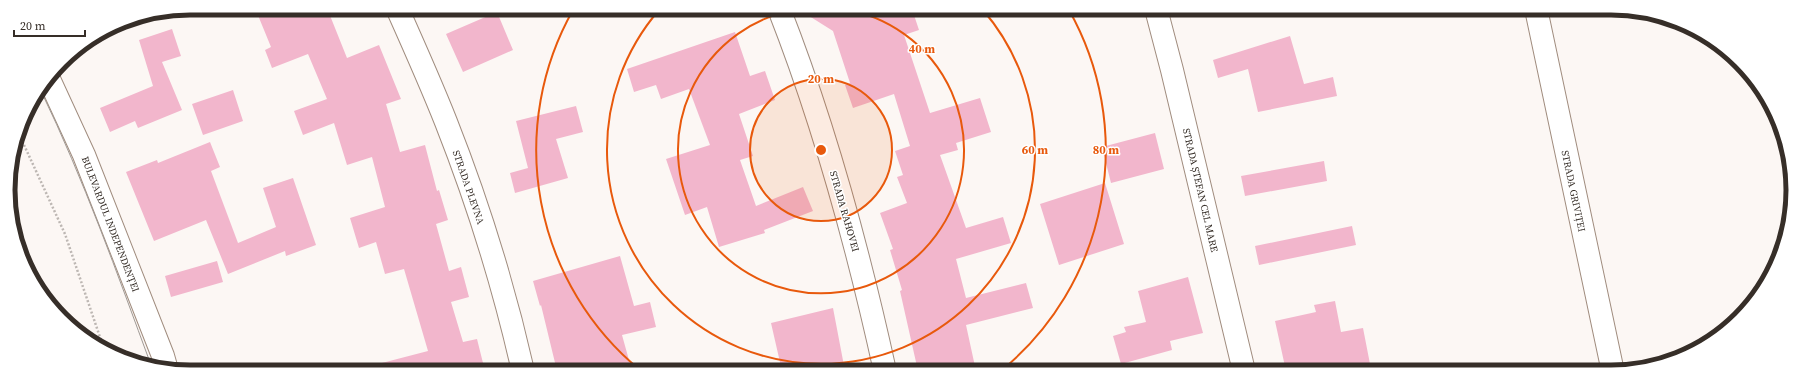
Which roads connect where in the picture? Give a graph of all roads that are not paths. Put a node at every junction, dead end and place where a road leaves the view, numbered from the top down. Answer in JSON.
{"nodes":[{"id":1,"x":400,"y":15,"type":"edge"},
{"id":2,"x":781,"y":15,"type":"edge"},
{"id":3,"x":1159,"y":15,"type":"edge"},
{"id":4,"x":1537,"y":15,"type":"edge"},
{"id":5,"x":52,"y":82,"type":"edge"},
{"id":6,"x":165,"y":364,"type":"edge"},
{"id":7,"x":522,"y":365,"type":"edge"},
{"id":8,"x":884,"y":365,"type":"edge"},
{"id":9,"x":1243,"y":365,"type":"edge"},
{"id":10,"x":1612,"y":365,"type":"edge"}],
"edges":[{"from":1,"to":7,"type":"street","name":"STRADA PLEVNA"},
{"from":2,"to":8,"type":"street","name":"STRADA RAHOVEI"},
{"from":3,"to":9,"type":"street","name":"STRADA ȘTEFAN CEL MARE"},
{"from":4,"to":10,"type":"street","name":"STRADA GRIVIȚEI"},
{"from":5,"to":6,"type":"street","name":"BULEVARDUL INDEPENDENȚEI"}]}
